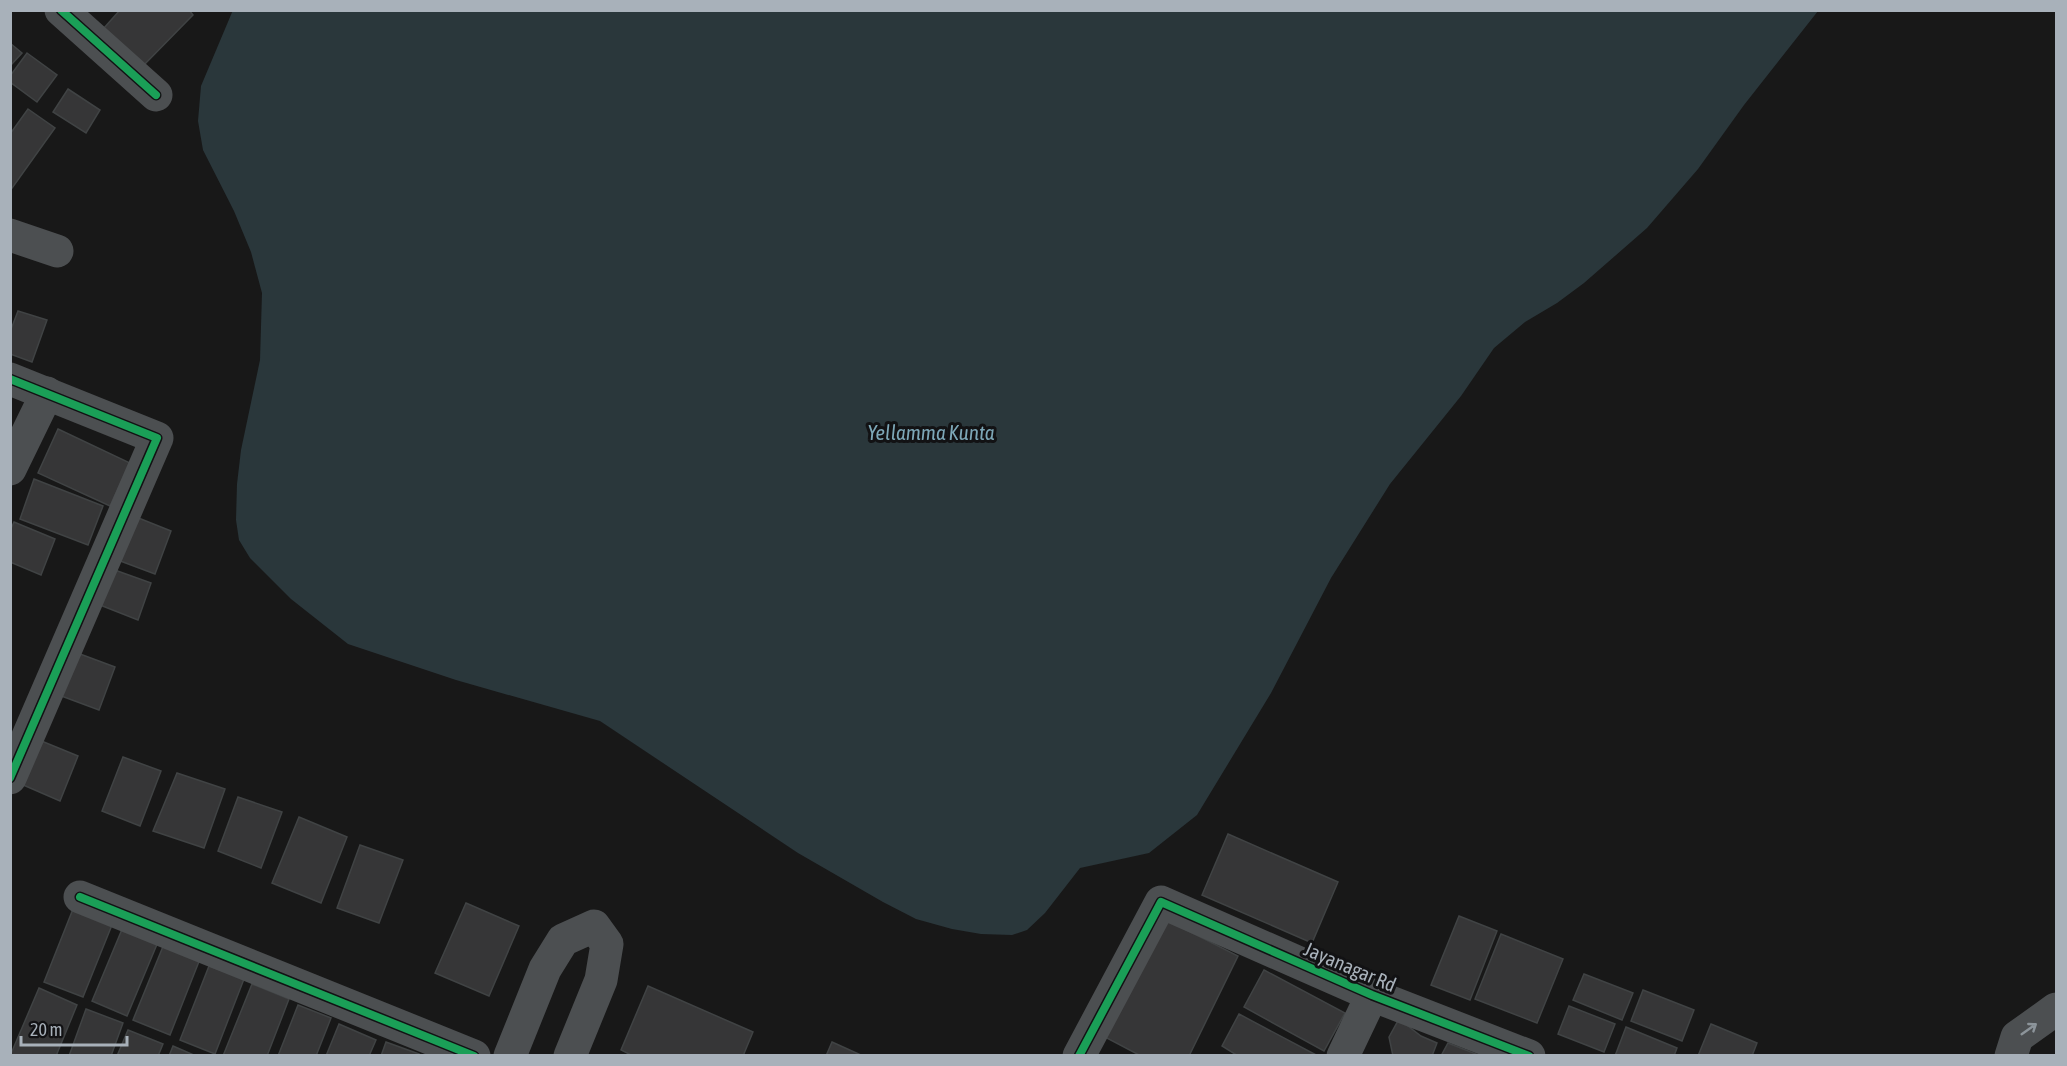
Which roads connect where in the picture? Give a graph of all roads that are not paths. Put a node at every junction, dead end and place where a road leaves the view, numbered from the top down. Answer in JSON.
{"nodes":[{"id":1,"x":61,"y":10,"type":"edge"},
{"id":2,"x":156,"y":95,"type":"dead end"},
{"id":3,"x":10,"y":235,"type":"edge"},
{"id":4,"x":57,"y":251,"type":"dead end"},
{"id":5,"x":10,"y":379,"type":"edge"},
{"id":6,"x":47,"y":393,"type":"junction"},
{"id":7,"x":10,"y":469,"type":"edge"},
{"id":8,"x":10,"y":778,"type":"edge"},
{"id":9,"x":80,"y":897,"type":"dead end"},
{"id":10,"x":1372,"y":995,"type":"junction"},
{"id":11,"x":2056,"y":1009,"type":"edge"},
{"id":12,"x":474,"y":1056,"type":"edge"},
{"id":13,"x":510,"y":1056,"type":"edge"},
{"id":14,"x":570,"y":1056,"type":"edge"},
{"id":15,"x":1079,"y":1056,"type":"edge"},
{"id":16,"x":1342,"y":1056,"type":"edge"},
{"id":17,"x":1529,"y":1056,"type":"edge"},
{"id":18,"x":2011,"y":1056,"type":"edge"}],
"edges":[{"from":1,"to":2,"type":"street"},
{"from":3,"to":4,"type":"street"},
{"from":5,"to":6,"type":"street"},
{"from":6,"to":7,"type":"street"},
{"from":6,"to":8,"type":"street"},
{"from":9,"to":12,"type":"street"},
{"from":10,"to":15,"type":"street","name":"Jayanagar Rd"},
{"from":10,"to":16,"type":"street"},
{"from":10,"to":17,"type":"street","name":"Jayanagar Rd"},
{"from":18,"to":11,"type":"street","one_way":true},
{"from":13,"to":14,"type":"street"}]}
